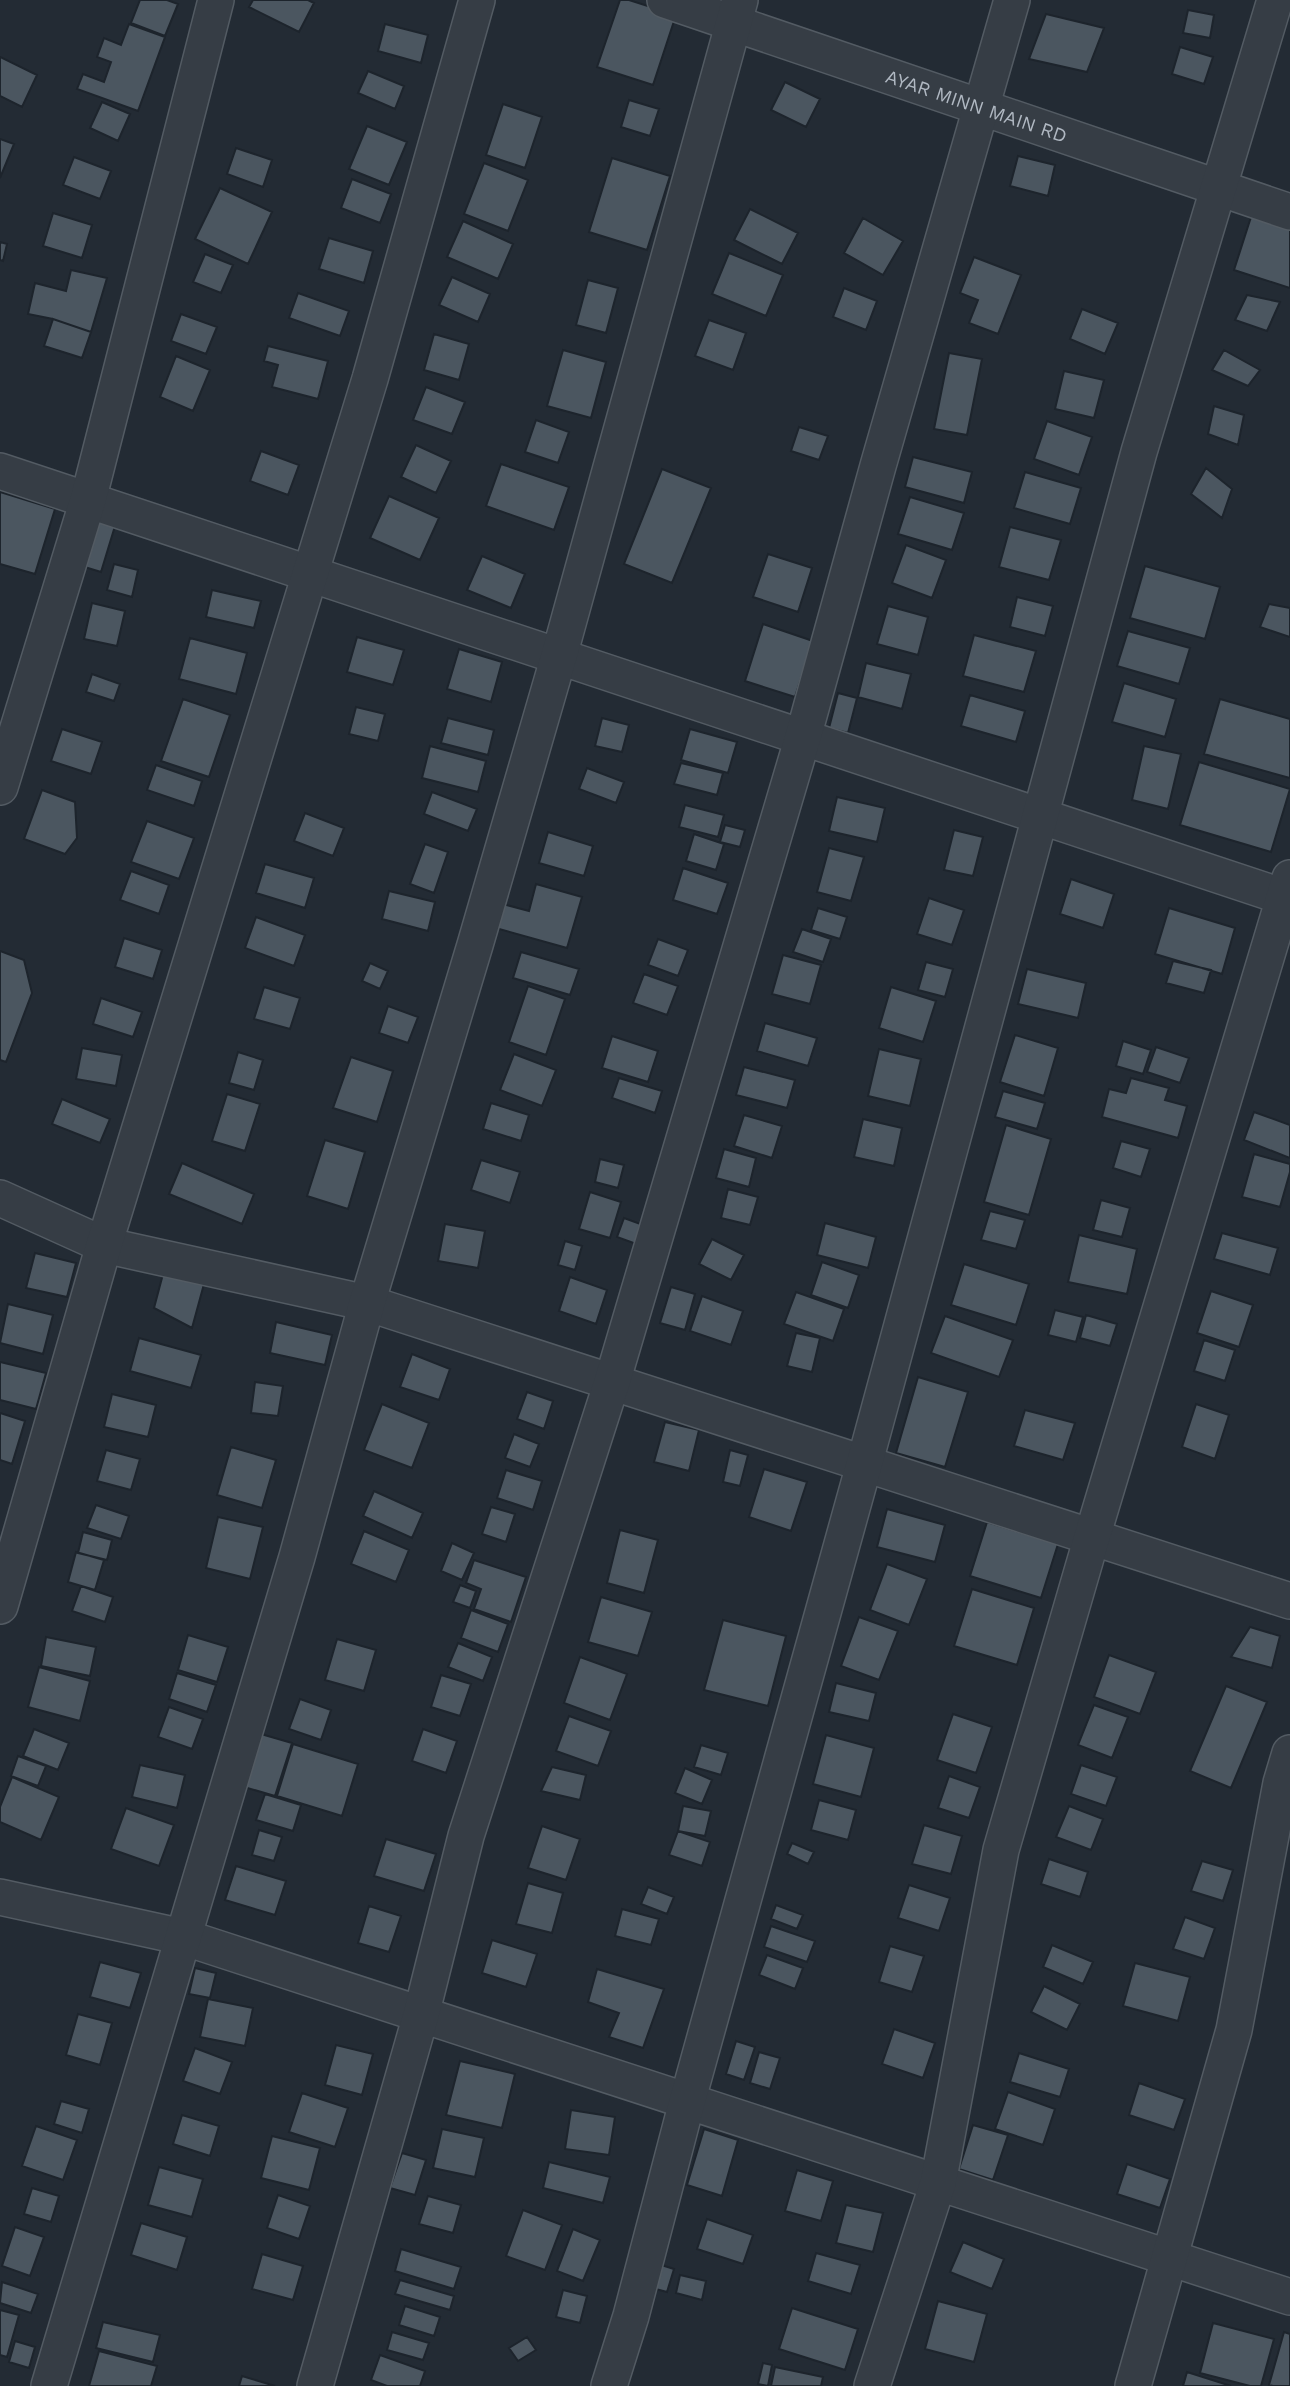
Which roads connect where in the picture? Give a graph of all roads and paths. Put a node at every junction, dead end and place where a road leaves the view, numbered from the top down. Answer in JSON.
{"nodes":[{"id":1,"x":216,"y":0,"type":"edge"},
{"id":2,"x":477,"y":0,"type":"edge"},
{"id":3,"x":665,"y":0,"type":"edge"},
{"id":4,"x":1012,"y":0,"type":"edge"},
{"id":5,"x":1275,"y":0,"type":"edge"},
{"id":6,"x":737,"y":12,"type":"edge"},
{"id":7,"x":980,"y":106,"type":"junction"},
{"id":8,"x":1218,"y":187,"type":"junction"},
{"id":9,"x":1290,"y":212,"type":"edge"},
{"id":10,"x":0,"y":471,"type":"edge"},
{"id":11,"x":88,"y":500,"type":"junction"},
{"id":12,"x":310,"y":574,"type":"junction"},
{"id":13,"x":559,"y":656,"type":"junction"},
{"id":14,"x":803,"y":737,"type":"junction"},
{"id":15,"x":0,"y":787,"type":"edge"},
{"id":16,"x":1040,"y":814,"type":"junction"},
{"id":17,"x":1288,"y":892,"type":"edge"},
{"id":18,"x":0,"y":1198,"type":"edge"},
{"id":19,"x":104,"y":1245,"type":"junction"},
{"id":20,"x":366,"y":1303,"type":"junction"},
{"id":21,"x":612,"y":1382,"type":"junction"},
{"id":22,"x":864,"y":1465,"type":"junction"},
{"id":23,"x":1092,"y":1536,"type":"junction"},
{"id":24,"x":1290,"y":1601,"type":"edge"},
{"id":25,"x":0,"y":1606,"type":"edge"},
{"id":26,"x":1290,"y":1752,"type":"edge"},
{"id":27,"x":0,"y":1897,"type":"edge"},
{"id":28,"x":183,"y":1937,"type":"junction"},
{"id":29,"x":421,"y":2015,"type":"junction"},
{"id":30,"x":687,"y":2102,"type":"junction"},
{"id":31,"x":938,"y":2183,"type":"junction"},
{"id":32,"x":1170,"y":2259,"type":"junction"},
{"id":33,"x":1290,"y":2297,"type":"edge"},
{"id":34,"x":49,"y":2386,"type":"edge"},
{"id":35,"x":315,"y":2386,"type":"edge"},
{"id":36,"x":609,"y":2386,"type":"edge"},
{"id":37,"x":872,"y":2386,"type":"edge"},
{"id":38,"x":1133,"y":2386,"type":"edge"}],
"edges":[{"from":1,"to":11,"type":"street"},
{"from":2,"to":12,"type":"street"},
{"from":3,"to":6,"type":"street","name":"AYAR MINN MAIN RD"},
{"from":4,"to":7,"type":"street"},
{"from":5,"to":8,"type":"street"},
{"from":6,"to":7,"type":"street","name":"AYAR MINN MAIN RD"},
{"from":6,"to":13,"type":"street"},
{"from":7,"to":8,"type":"street","name":"AYAR MINN MAIN RD"},
{"from":7,"to":14,"type":"street"},
{"from":8,"to":9,"type":"street","name":"AYAR MINN MAIN RD"},
{"from":8,"to":16,"type":"street"},
{"from":10,"to":11,"type":"street"},
{"from":11,"to":12,"type":"street"},
{"from":11,"to":15,"type":"street"},
{"from":12,"to":13,"type":"street"},
{"from":12,"to":19,"type":"street"},
{"from":13,"to":14,"type":"street"},
{"from":13,"to":20,"type":"street"},
{"from":14,"to":16,"type":"street"},
{"from":14,"to":21,"type":"street"},
{"from":16,"to":17,"type":"street"},
{"from":16,"to":22,"type":"street"},
{"from":17,"to":23,"type":"street"},
{"from":18,"to":19,"type":"street"},
{"from":19,"to":20,"type":"street"},
{"from":19,"to":25,"type":"street"},
{"from":20,"to":21,"type":"street"},
{"from":20,"to":28,"type":"street"},
{"from":21,"to":22,"type":"street"},
{"from":21,"to":29,"type":"street"},
{"from":22,"to":23,"type":"street"},
{"from":22,"to":30,"type":"street"},
{"from":23,"to":24,"type":"street"},
{"from":23,"to":31,"type":"street"},
{"from":26,"to":32,"type":"street"},
{"from":27,"to":28,"type":"street"},
{"from":28,"to":29,"type":"street"},
{"from":28,"to":34,"type":"street"},
{"from":29,"to":30,"type":"street"},
{"from":29,"to":35,"type":"street"},
{"from":30,"to":31,"type":"street"},
{"from":30,"to":36,"type":"street"},
{"from":31,"to":32,"type":"street"},
{"from":31,"to":37,"type":"street"},
{"from":32,"to":33,"type":"street"},
{"from":32,"to":38,"type":"street"}]}
